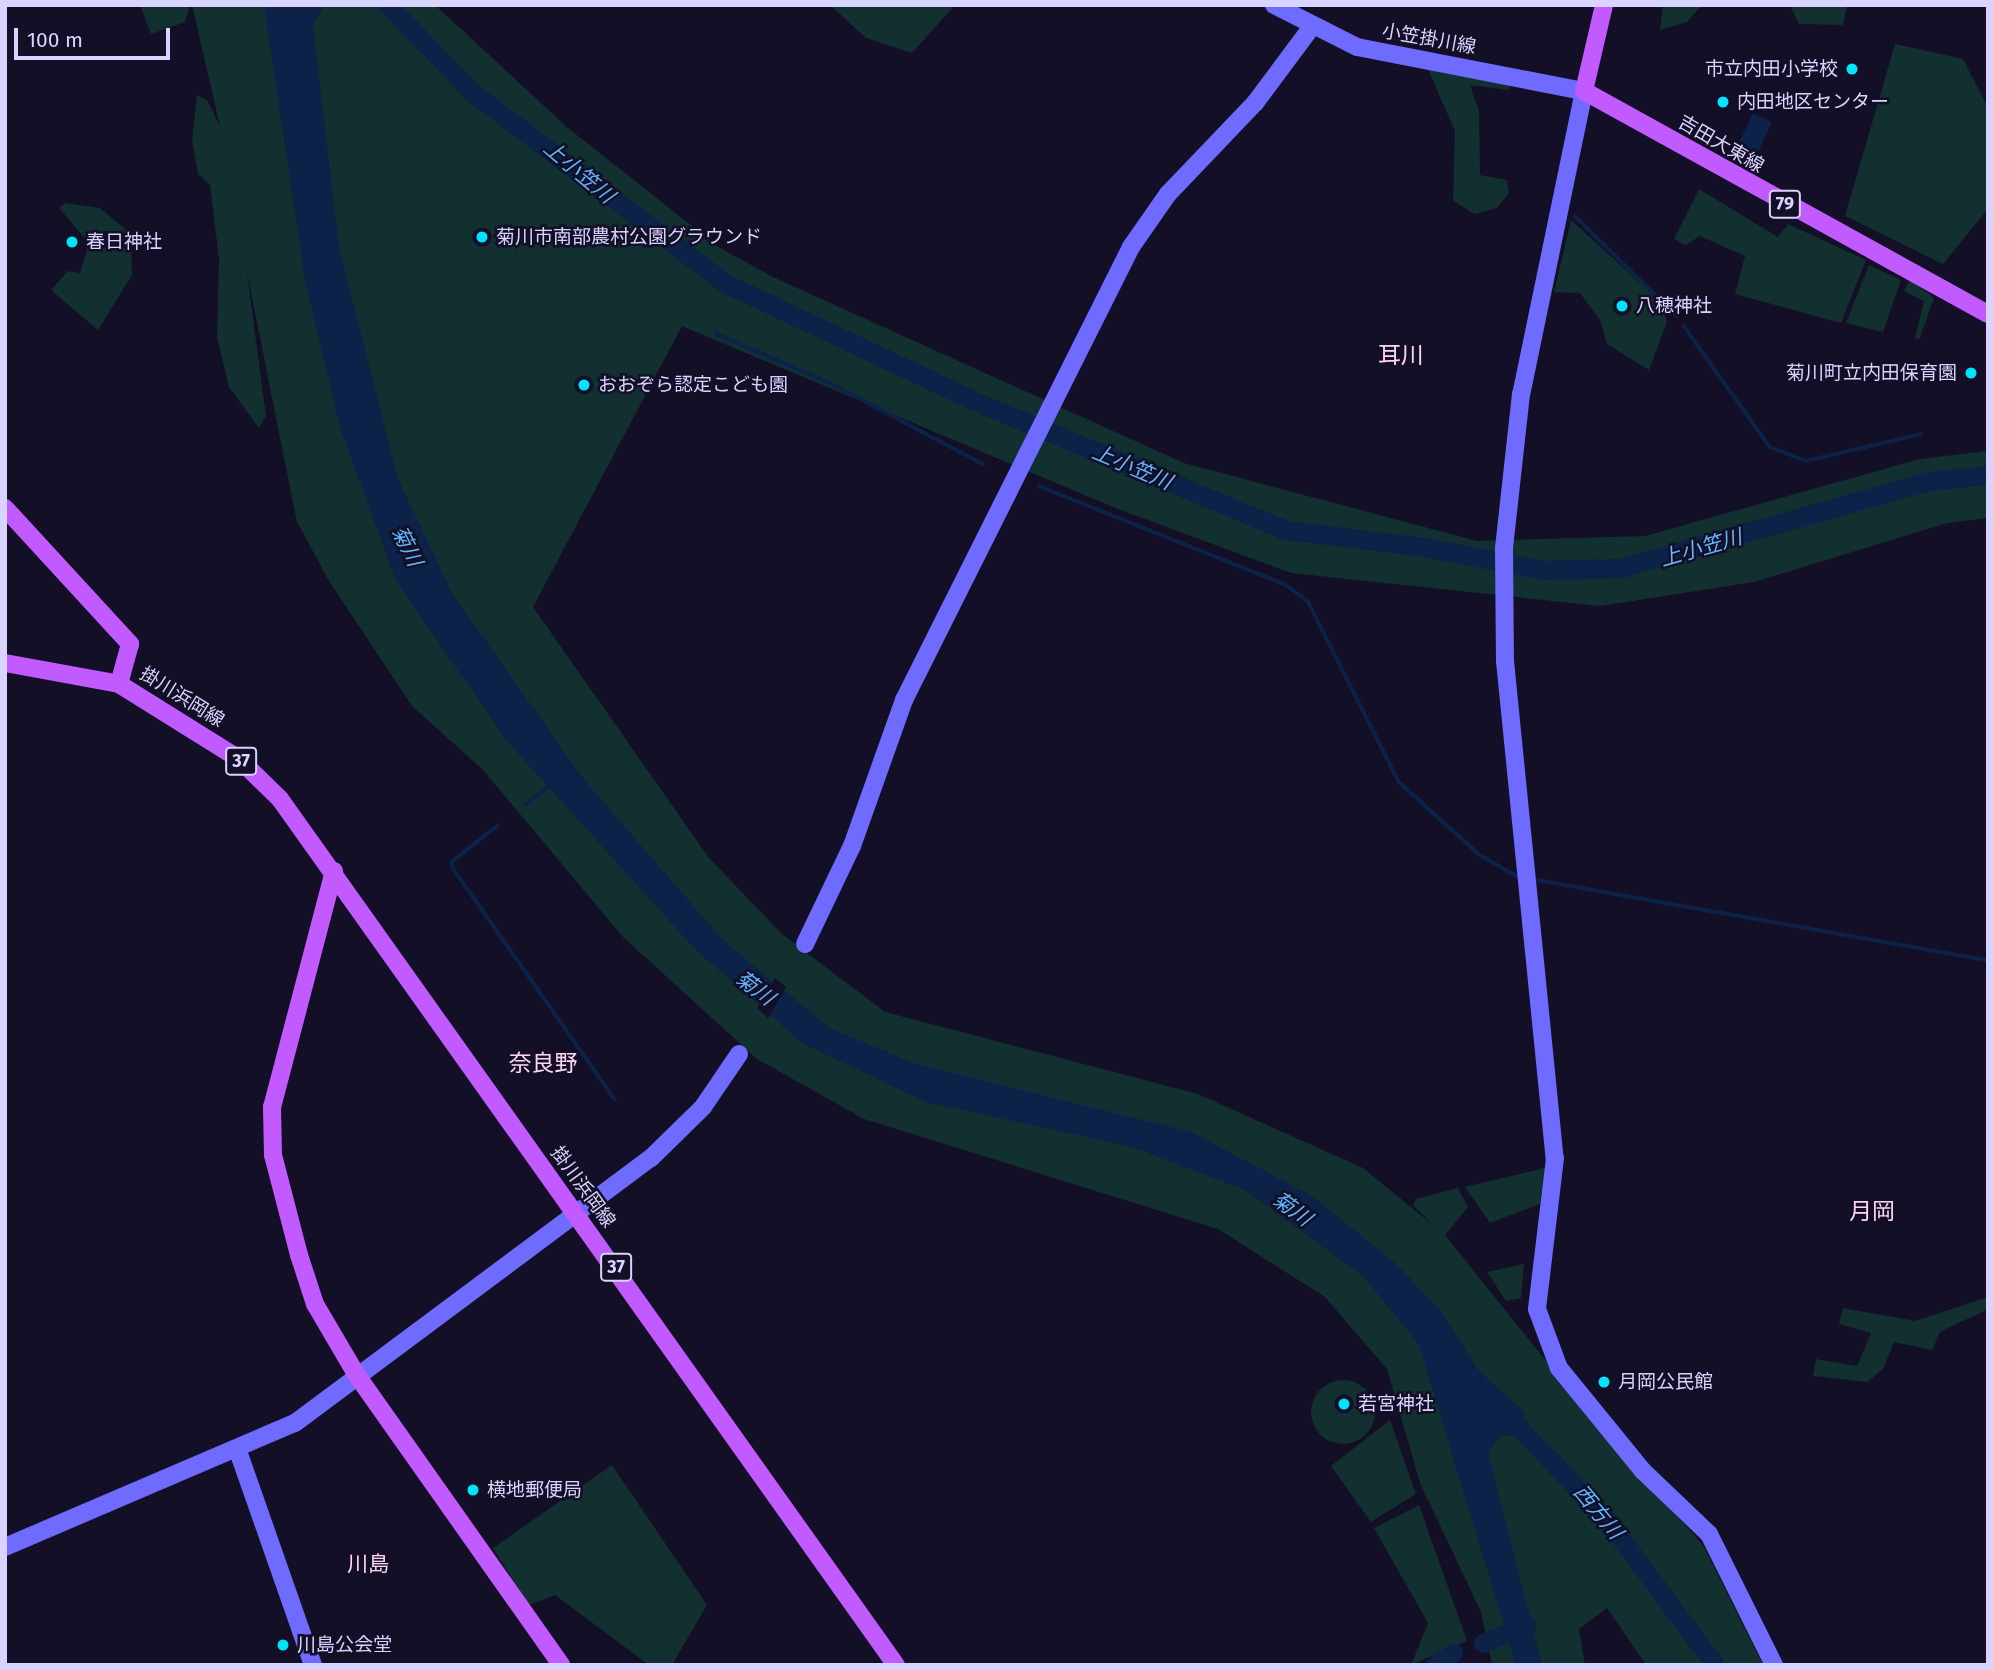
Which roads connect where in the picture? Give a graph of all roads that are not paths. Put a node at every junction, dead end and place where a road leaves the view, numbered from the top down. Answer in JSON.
{"nodes":[{"id":1,"x":1274,"y":5,"type":"edge"},
{"id":2,"x":1604,"y":5,"type":"edge"},
{"id":3,"x":1311,"y":28,"type":"junction"},
{"id":4,"x":1584,"y":91,"type":"junction"},
{"id":5,"x":1988,"y":314,"type":"edge"},
{"id":6,"x":5,"y":508,"type":"edge"},
{"id":7,"x":5,"y":663,"type":"edge"},
{"id":8,"x":119,"y":684,"type":"junction"},
{"id":9,"x":334,"y":871,"type":"junction"},
{"id":10,"x":806,"y":944,"type":"dead end"},
{"id":11,"x":739,"y":1054,"type":"dead end"},
{"id":12,"x":577,"y":1213,"type":"junction"},
{"id":13,"x":356,"y":1374,"type":"junction"},
{"id":14,"x":238,"y":1451,"type":"junction"},
{"id":15,"x":5,"y":1547,"type":"edge"},
{"id":16,"x":313,"y":1665,"type":"edge"},
{"id":17,"x":561,"y":1665,"type":"edge"},
{"id":18,"x":896,"y":1665,"type":"edge"},
{"id":19,"x":1774,"y":1665,"type":"edge"}],
"edges":[{"from":1,"to":3,"type":"street","name":"小笠掛川線"},
{"from":2,"to":4,"type":"main road"},
{"from":3,"to":4,"type":"street","name":"小笠掛川線"},
{"from":3,"to":10,"type":"street"},
{"from":4,"to":5,"type":"main road","name":"吉田大東線","number":"79"},
{"from":4,"to":19,"type":"street"},
{"from":6,"to":8,"type":"main road","name":"掛川浜岡線"},
{"from":7,"to":8,"type":"main road","name":"掛川浜岡線","number":"37"},
{"from":8,"to":9,"type":"main road","name":"掛川浜岡線","number":"37"},
{"from":9,"to":12,"type":"main road","name":"掛川浜岡線","number":"37"},
{"from":9,"to":13,"type":"main road"},
{"from":11,"to":12,"type":"street"},
{"from":12,"to":13,"type":"street"},
{"from":12,"to":18,"type":"main road","name":"掛川浜岡線","number":"37"},
{"from":13,"to":14,"type":"street"},
{"from":13,"to":17,"type":"main road"},
{"from":14,"to":15,"type":"street"},
{"from":14,"to":16,"type":"street"}]}
